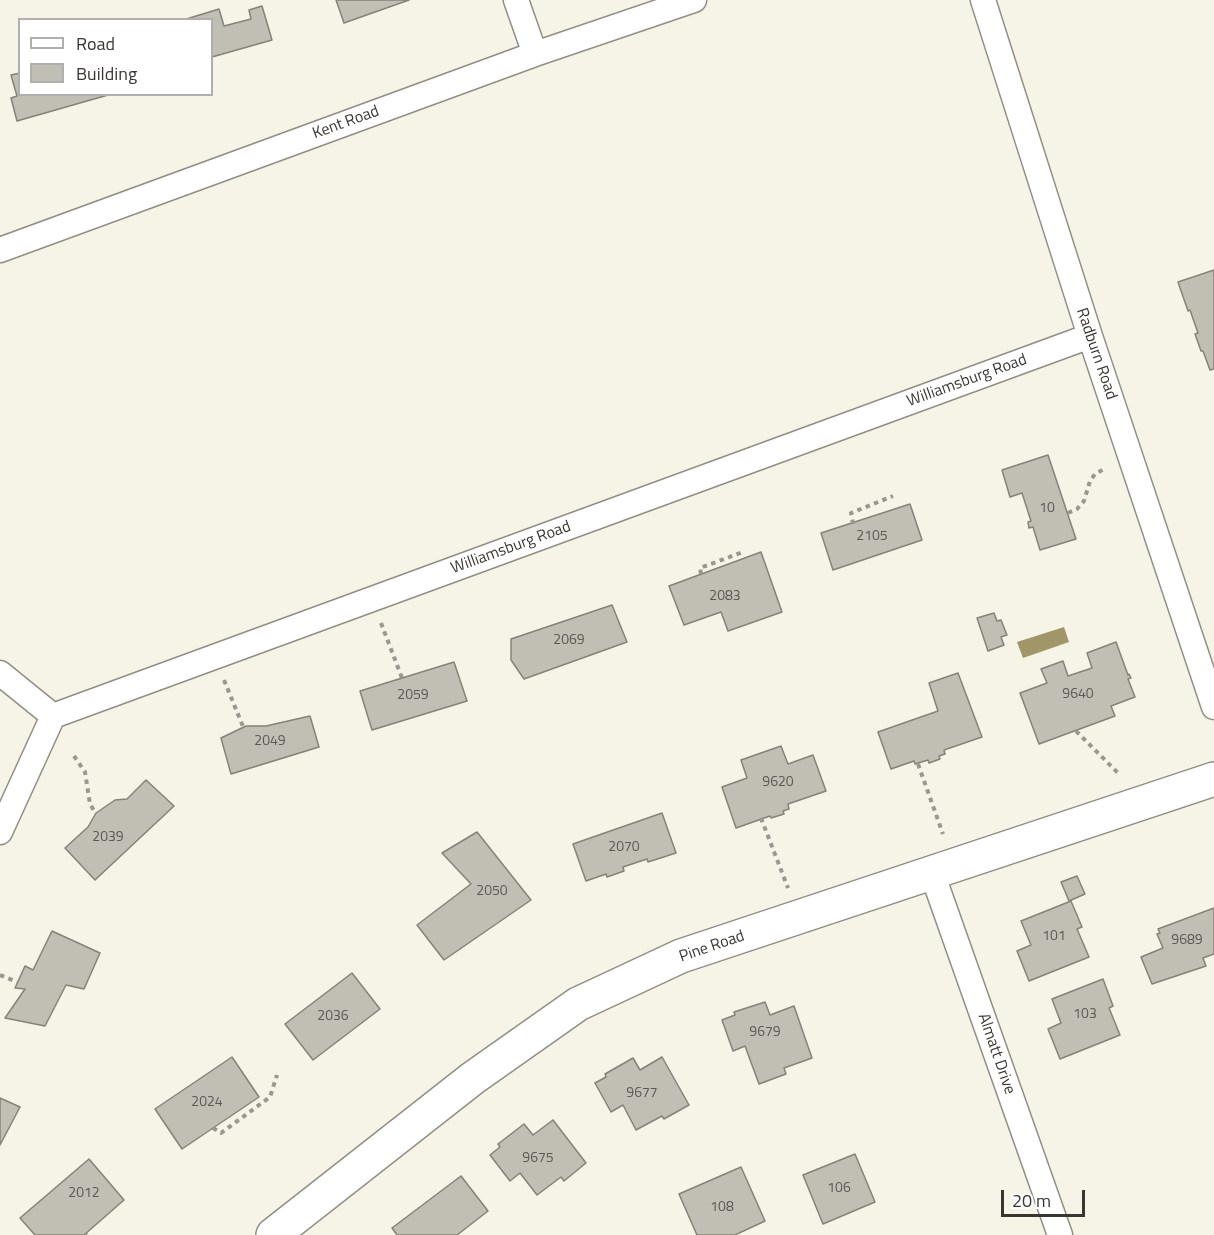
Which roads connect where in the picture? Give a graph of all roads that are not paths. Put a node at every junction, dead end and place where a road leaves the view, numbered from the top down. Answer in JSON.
{"nodes":[{"id":1,"x":516,"y":0,"type":"edge"},
{"id":2,"x":694,"y":0,"type":"edge"},
{"id":3,"x":983,"y":0,"type":"edge"},
{"id":4,"x":535,"y":54,"type":"junction"},
{"id":5,"x":0,"y":250,"type":"edge"},
{"id":6,"x":1090,"y":336,"type":"junction"},
{"id":7,"x":0,"y":673,"type":"edge"},
{"id":8,"x":1214,"y":707,"type":"edge"},
{"id":9,"x":53,"y":716,"type":"junction"},
{"id":10,"x":1214,"y":779,"type":"edge"},
{"id":11,"x":0,"y":832,"type":"edge"},
{"id":12,"x":932,"y":873,"type":"junction"},
{"id":13,"x":273,"y":1235,"type":"edge"},
{"id":14,"x":1060,"y":1235,"type":"edge"}],
"edges":[{"from":1,"to":4,"type":"street"},
{"from":2,"to":4,"type":"street","name":"Kent Road"},
{"from":3,"to":6,"type":"street","name":"Radburn Road"},
{"from":4,"to":5,"type":"street","name":"Kent Road"},
{"from":6,"to":8,"type":"street","name":"Radburn Road"},
{"from":6,"to":9,"type":"street","name":"Williamsburg Road"},
{"from":7,"to":9,"type":"street"},
{"from":9,"to":11,"type":"street"},
{"from":10,"to":12,"type":"street","name":"Pine Road"},
{"from":12,"to":13,"type":"street","name":"Pine Road"},
{"from":12,"to":14,"type":"street","name":"Almatt Drive"}]}
